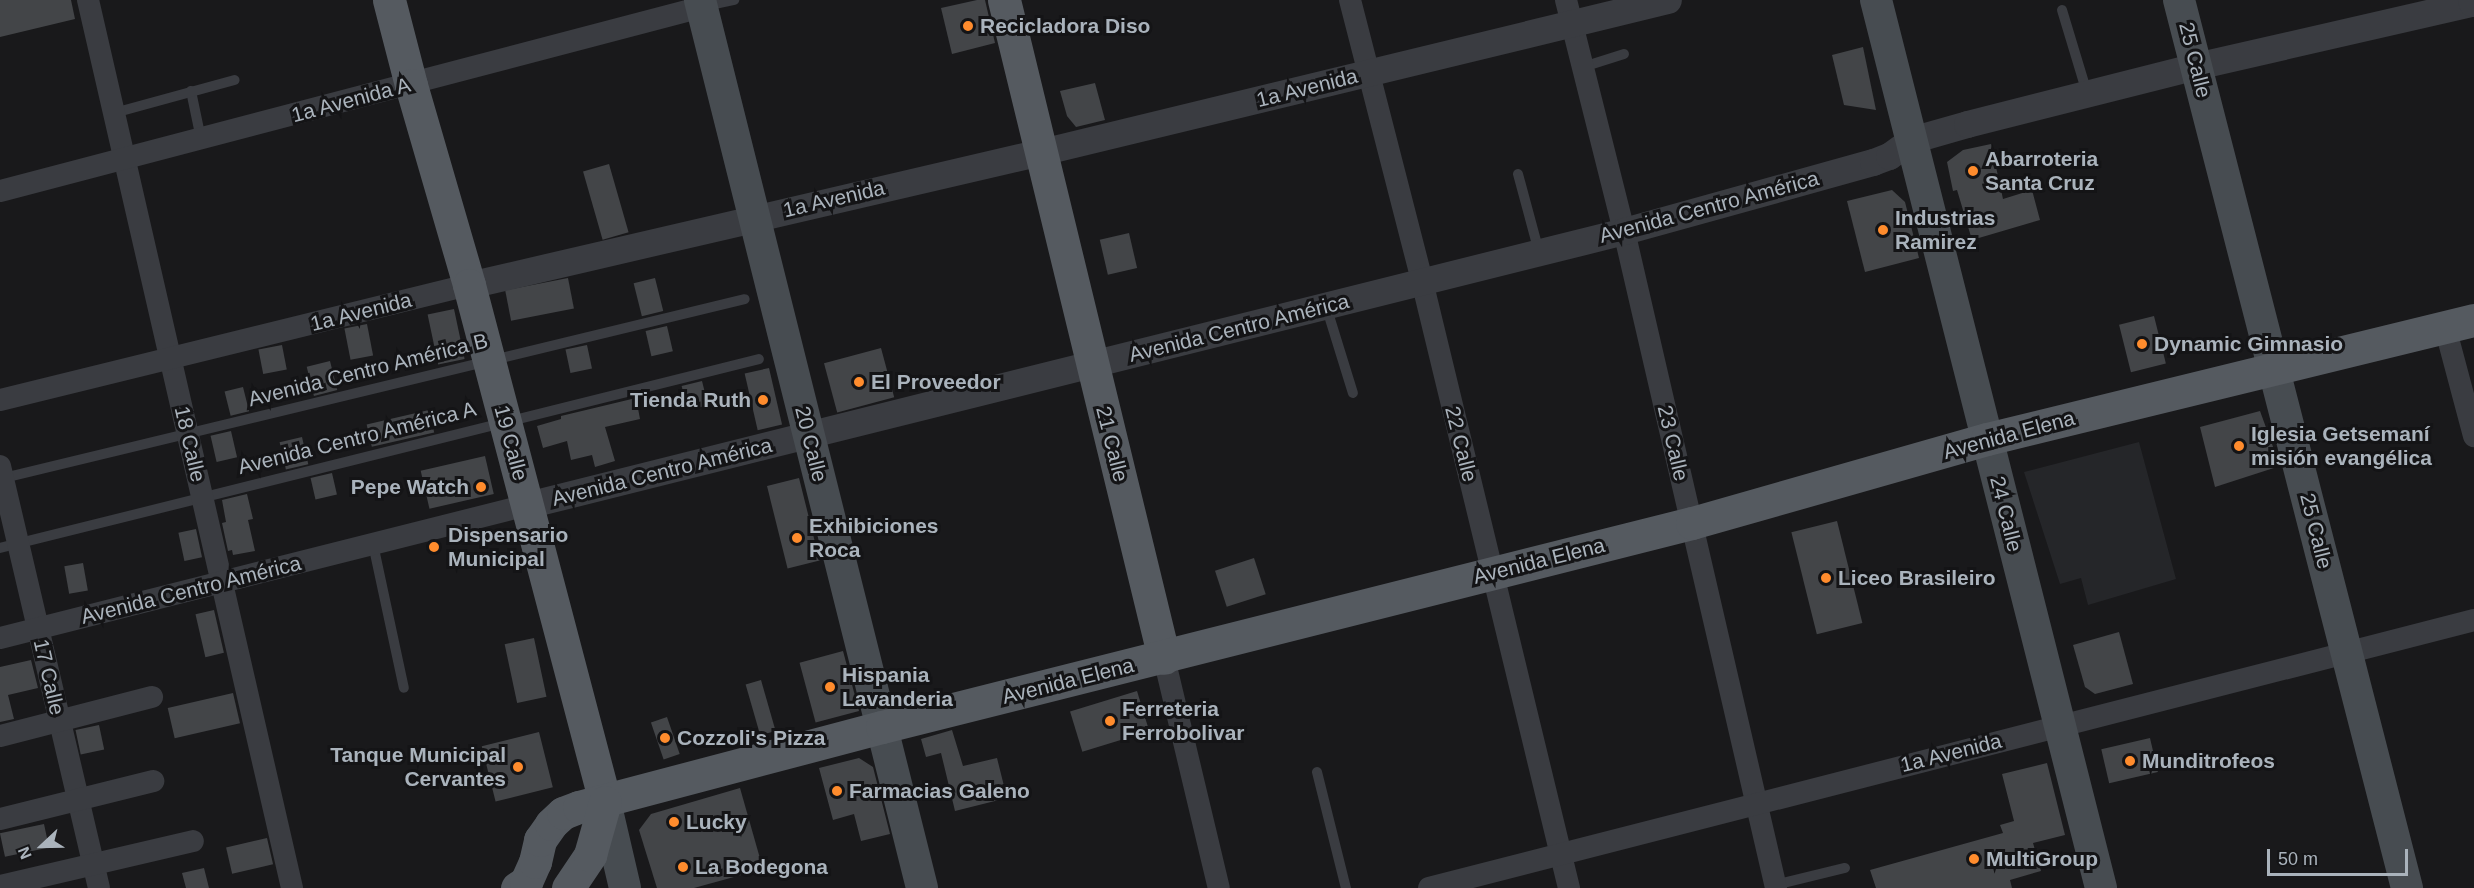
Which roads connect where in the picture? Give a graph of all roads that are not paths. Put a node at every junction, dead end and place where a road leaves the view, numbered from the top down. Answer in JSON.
{"nodes":[{"id":1,"x":88,"y":0,"type":"edge"},
{"id":2,"x":389,"y":0,"type":"edge"},
{"id":3,"x":734,"y":0,"type":"edge"},
{"id":4,"x":1004,"y":0,"type":"edge"},
{"id":5,"x":1350,"y":0,"type":"edge"},
{"id":6,"x":1668,"y":0,"type":"edge"},
{"id":7,"x":1876,"y":0,"type":"edge"},
{"id":8,"x":2179,"y":0,"type":"edge"},
{"id":9,"x":701,"y":4,"type":"edge"},
{"id":10,"x":2472,"y":5,"type":"edge"},
{"id":11,"x":2062,"y":10,"type":"dead end"},
{"id":12,"x":1569,"y":12,"type":"edge"},
{"id":13,"x":1624,"y":54,"type":"dead end"},
{"id":14,"x":2196,"y":66,"type":"junction"},
{"id":15,"x":1583,"y":67,"type":"junction"},
{"id":16,"x":1368,"y":73,"type":"junction"},
{"id":17,"x":235,"y":80,"type":"dead end"},
{"id":18,"x":411,"y":85,"type":"junction"},
{"id":19,"x":191,"y":91,"type":"junction"},
{"id":20,"x":2087,"y":93,"type":"junction"},
{"id":21,"x":114,"y":113,"type":"junction"},
{"id":22,"x":201,"y":139,"type":"junction"},
{"id":23,"x":1911,"y":140,"type":"junction"},
{"id":24,"x":1041,"y":152,"type":"junction"},
{"id":25,"x":125,"y":159,"type":"junction"},
{"id":26,"x":1518,"y":174,"type":"dead end"},
{"id":27,"x":0,"y":191,"type":"edge"},
{"id":28,"x":754,"y":217,"type":"junction"},
{"id":29,"x":1624,"y":231,"type":"junction"},
{"id":30,"x":1539,"y":252,"type":"junction"},
{"id":31,"x":1422,"y":281,"type":"junction"},
{"id":32,"x":469,"y":285,"type":"junction"},
{"id":33,"x":745,"y":299,"type":"dead end"},
{"id":34,"x":1326,"y":306,"type":"junction"},
{"id":35,"x":2460,"y":323,"type":"edge"},
{"id":36,"x":170,"y":358,"type":"junction"},
{"id":37,"x":759,"y":359,"type":"dead end"},
{"id":38,"x":489,"y":361,"type":"junction"},
{"id":39,"x":1093,"y":364,"type":"junction"},
{"id":40,"x":2274,"y":368,"type":"junction"},
{"id":41,"x":1353,"y":393,"type":"dead end"},
{"id":42,"x":0,"y":400,"type":"edge"},
{"id":43,"x":505,"y":422,"type":"junction"},
{"id":44,"x":188,"y":435,"type":"junction"},
{"id":45,"x":809,"y":436,"type":"junction"},
{"id":46,"x":2474,"y":436,"type":"edge"},
{"id":47,"x":1987,"y":439,"type":"junction"},
{"id":48,"x":1,"y":475,"type":"edge"},
{"id":49,"x":202,"y":497,"type":"junction"},
{"id":50,"x":527,"y":505,"type":"junction"},
{"id":51,"x":1692,"y":523,"type":"junction"},
{"id":52,"x":373,"y":544,"type":"junction"},
{"id":53,"x":9,"y":546,"type":"edge"},
{"id":54,"x":1492,"y":572,"type":"junction"},
{"id":55,"x":222,"y":582,"type":"junction"},
{"id":56,"x":2474,"y":620,"type":"edge"},
{"id":57,"x":38,"y":629,"type":"junction"},
{"id":58,"x":0,"y":638,"type":"edge"},
{"id":59,"x":2347,"y":653,"type":"junction"},
{"id":60,"x":1164,"y":658,"type":"junction"},
{"id":61,"x":404,"y":688,"type":"dead end"},
{"id":62,"x":152,"y":697,"type":"dead end"},
{"id":63,"x":60,"y":722,"type":"junction"},
{"id":64,"x":2060,"y":725,"type":"junction"},
{"id":65,"x":882,"y":727,"type":"junction"},
{"id":66,"x":0,"y":736,"type":"edge"},
{"id":67,"x":1317,"y":772,"type":"dead end"},
{"id":68,"x":153,"y":781,"type":"dead end"},
{"id":69,"x":78,"y":800,"type":"junction"},
{"id":70,"x":605,"y":802,"type":"junction"},
{"id":71,"x":1756,"y":803,"type":"junction"},
{"id":72,"x":0,"y":819,"type":"edge"},
{"id":73,"x":192,"y":841,"type":"dead end"},
{"id":74,"x":1562,"y":854,"type":"junction"},
{"id":75,"x":93,"y":865,"type":"junction"},
{"id":76,"x":1845,"y":868,"type":"dead end"},
{"id":77,"x":0,"y":886,"type":"edge"},
{"id":78,"x":1776,"y":886,"type":"edge"},
{"id":79,"x":99,"y":888,"type":"edge"},
{"id":80,"x":292,"y":888,"type":"edge"},
{"id":81,"x":517,"y":888,"type":"edge"},
{"id":82,"x":568,"y":888,"type":"edge"},
{"id":83,"x":626,"y":888,"type":"edge"},
{"id":84,"x":922,"y":888,"type":"edge"},
{"id":85,"x":1220,"y":888,"type":"edge"},
{"id":86,"x":1346,"y":888,"type":"edge"},
{"id":87,"x":1429,"y":888,"type":"edge"},
{"id":88,"x":1569,"y":888,"type":"edge"},
{"id":89,"x":2101,"y":888,"type":"edge"},
{"id":90,"x":2408,"y":888,"type":"edge"}],
"edges":[{"from":1,"to":21,"type":"street","name":"18 Calle"},
{"from":2,"to":18,"type":"main road","name":"19 Calle"},
{"from":3,"to":9,"type":"lane"},
{"from":4,"to":24,"type":"main road","name":"21 Calle"},
{"from":5,"to":16,"type":"street","name":"22 Calle"},
{"from":6,"to":12,"type":"street","name":"1a Avenida"},
{"from":7,"to":23,"type":"main road","name":"24 Calle"},
{"from":8,"to":14,"type":"main road","name":"25 Calle"},
{"from":9,"to":18,"type":"street","name":"1a Avenida A"},
{"from":9,"to":28,"type":"main road","name":"20 Calle"},
{"from":10,"to":14,"type":"street","name":"Avenida Centro América"},
{"from":11,"to":20,"type":"lane"},
{"from":12,"to":15,"type":"street","name":"23 Calle"},
{"from":12,"to":16,"type":"street","name":"1a Avenida"},
{"from":13,"to":15,"type":"lane"},
{"from":14,"to":20,"type":"street","name":"Avenida Centro América"},
{"from":14,"to":40,"type":"main road","name":"25 Calle"},
{"from":15,"to":29,"type":"street","name":"23 Calle"},
{"from":16,"to":24,"type":"street","name":"1a Avenida"},
{"from":16,"to":31,"type":"street","name":"22 Calle"},
{"from":17,"to":19,"type":"lane"},
{"from":18,"to":22,"type":"street","name":"1a Avenida A"},
{"from":18,"to":32,"type":"main road","name":"19 Calle"},
{"from":19,"to":21,"type":"lane"},
{"from":19,"to":22,"type":"lane"},
{"from":20,"to":23,"type":"street","name":"Avenida Centro América"},
{"from":21,"to":25,"type":"street","name":"18 Calle"},
{"from":22,"to":25,"type":"street","name":"1a Avenida A"},
{"from":23,"to":29,"type":"street","name":"Avenida Centro América"},
{"from":23,"to":47,"type":"main road","name":"24 Calle"},
{"from":24,"to":28,"type":"street","name":"1a Avenida"},
{"from":24,"to":39,"type":"main road","name":"21 Calle"},
{"from":25,"to":27,"type":"street","name":"1a Avenida A"},
{"from":25,"to":36,"type":"street","name":"18 Calle"},
{"from":26,"to":30,"type":"lane"},
{"from":28,"to":32,"type":"street","name":"1a Avenida"},
{"from":28,"to":45,"type":"main road","name":"20 Calle"},
{"from":29,"to":30,"type":"street","name":"Avenida Centro América"},
{"from":29,"to":51,"type":"street","name":"23 Calle"},
{"from":30,"to":31,"type":"street","name":"Avenida Centro América"},
{"from":31,"to":34,"type":"street","name":"Avenida Centro América"},
{"from":31,"to":54,"type":"street","name":"22 Calle"},
{"from":32,"to":36,"type":"street","name":"1a Avenida"},
{"from":32,"to":38,"type":"main road","name":"19 Calle"},
{"from":33,"to":38,"type":"lane","name":"Avenida Centro América B"},
{"from":34,"to":39,"type":"street","name":"Avenida Centro América"},
{"from":34,"to":41,"type":"lane"},
{"from":35,"to":40,"type":"main road","name":"Avenida Elena"},
{"from":35,"to":46,"type":"street"},
{"from":36,"to":42,"type":"street","name":"1a Avenida"},
{"from":36,"to":44,"type":"street","name":"18 Calle"},
{"from":37,"to":43,"type":"lane","name":"Avenida Centro América A"},
{"from":38,"to":43,"type":"main road","name":"19 Calle"},
{"from":38,"to":44,"type":"lane","name":"Avenida Centro América B"},
{"from":39,"to":45,"type":"street","name":"Avenida Centro América"},
{"from":39,"to":60,"type":"main road","name":"21 Calle"},
{"from":40,"to":47,"type":"main road","name":"Avenida Elena"},
{"from":40,"to":59,"type":"main road","name":"25 Calle"},
{"from":43,"to":49,"type":"lane","name":"Avenida Centro América A"},
{"from":43,"to":50,"type":"main road","name":"19 Calle"},
{"from":44,"to":48,"type":"lane","name":"Avenida Centro América B"},
{"from":44,"to":49,"type":"street","name":"18 Calle"},
{"from":45,"to":50,"type":"street","name":"Avenida Centro América"},
{"from":45,"to":65,"type":"main road","name":"20 Calle"},
{"from":47,"to":51,"type":"main road","name":"Avenida Elena"},
{"from":47,"to":64,"type":"main road","name":"24 Calle"},
{"from":48,"to":53,"type":"street","name":"17 Calle"},
{"from":49,"to":53,"type":"lane","name":"Avenida Centro América A"},
{"from":49,"to":55,"type":"street","name":"18 Calle"},
{"from":50,"to":52,"type":"street","name":"Avenida Centro América"},
{"from":50,"to":70,"type":"main road","name":"19 Calle"},
{"from":51,"to":54,"type":"main road","name":"Avenida Elena"},
{"from":51,"to":71,"type":"street","name":"23 Calle"},
{"from":52,"to":55,"type":"street","name":"Avenida Centro América"},
{"from":52,"to":61,"type":"lane"},
{"from":53,"to":57,"type":"street","name":"17 Calle"},
{"from":54,"to":60,"type":"main road","name":"Avenida Elena"},
{"from":54,"to":74,"type":"street","name":"22 Calle"},
{"from":55,"to":57,"type":"street","name":"Avenida Centro América"},
{"from":55,"to":80,"type":"street","name":"18 Calle"},
{"from":56,"to":59,"type":"street","name":"1a Avenida"},
{"from":57,"to":58,"type":"street","name":"Avenida Centro América"},
{"from":57,"to":63,"type":"street","name":"17 Calle"},
{"from":59,"to":64,"type":"street","name":"1a Avenida"},
{"from":59,"to":90,"type":"main road","name":"25 Calle"},
{"from":60,"to":65,"type":"main road","name":"Avenida Elena"},
{"from":60,"to":85,"type":"street","name":"21 Calle"},
{"from":62,"to":63,"type":"street"},
{"from":63,"to":66,"type":"street"},
{"from":63,"to":69,"type":"street","name":"17 Calle"},
{"from":64,"to":71,"type":"street","name":"1a Avenida"},
{"from":64,"to":89,"type":"main road","name":"24 Calle"},
{"from":65,"to":70,"type":"main road","name":"Avenida Elena"},
{"from":65,"to":84,"type":"main road","name":"20 Calle"},
{"from":67,"to":86,"type":"lane"},
{"from":68,"to":69,"type":"street"},
{"from":69,"to":72,"type":"street"},
{"from":69,"to":75,"type":"street","name":"17 Calle"},
{"from":70,"to":81,"type":"main road","name":"Avenida Elena"},
{"from":70,"to":82,"type":"main road"},
{"from":70,"to":83,"type":"main road","name":"19 Calle"},
{"from":71,"to":74,"type":"street","name":"1a Avenida"},
{"from":71,"to":78,"type":"street","name":"23 Calle"},
{"from":73,"to":75,"type":"street"},
{"from":74,"to":87,"type":"street","name":"1a Avenida"},
{"from":74,"to":88,"type":"street","name":"22 Calle"},
{"from":75,"to":77,"type":"street"},
{"from":75,"to":79,"type":"street","name":"17 Calle"},
{"from":76,"to":78,"type":"lane"}]}
